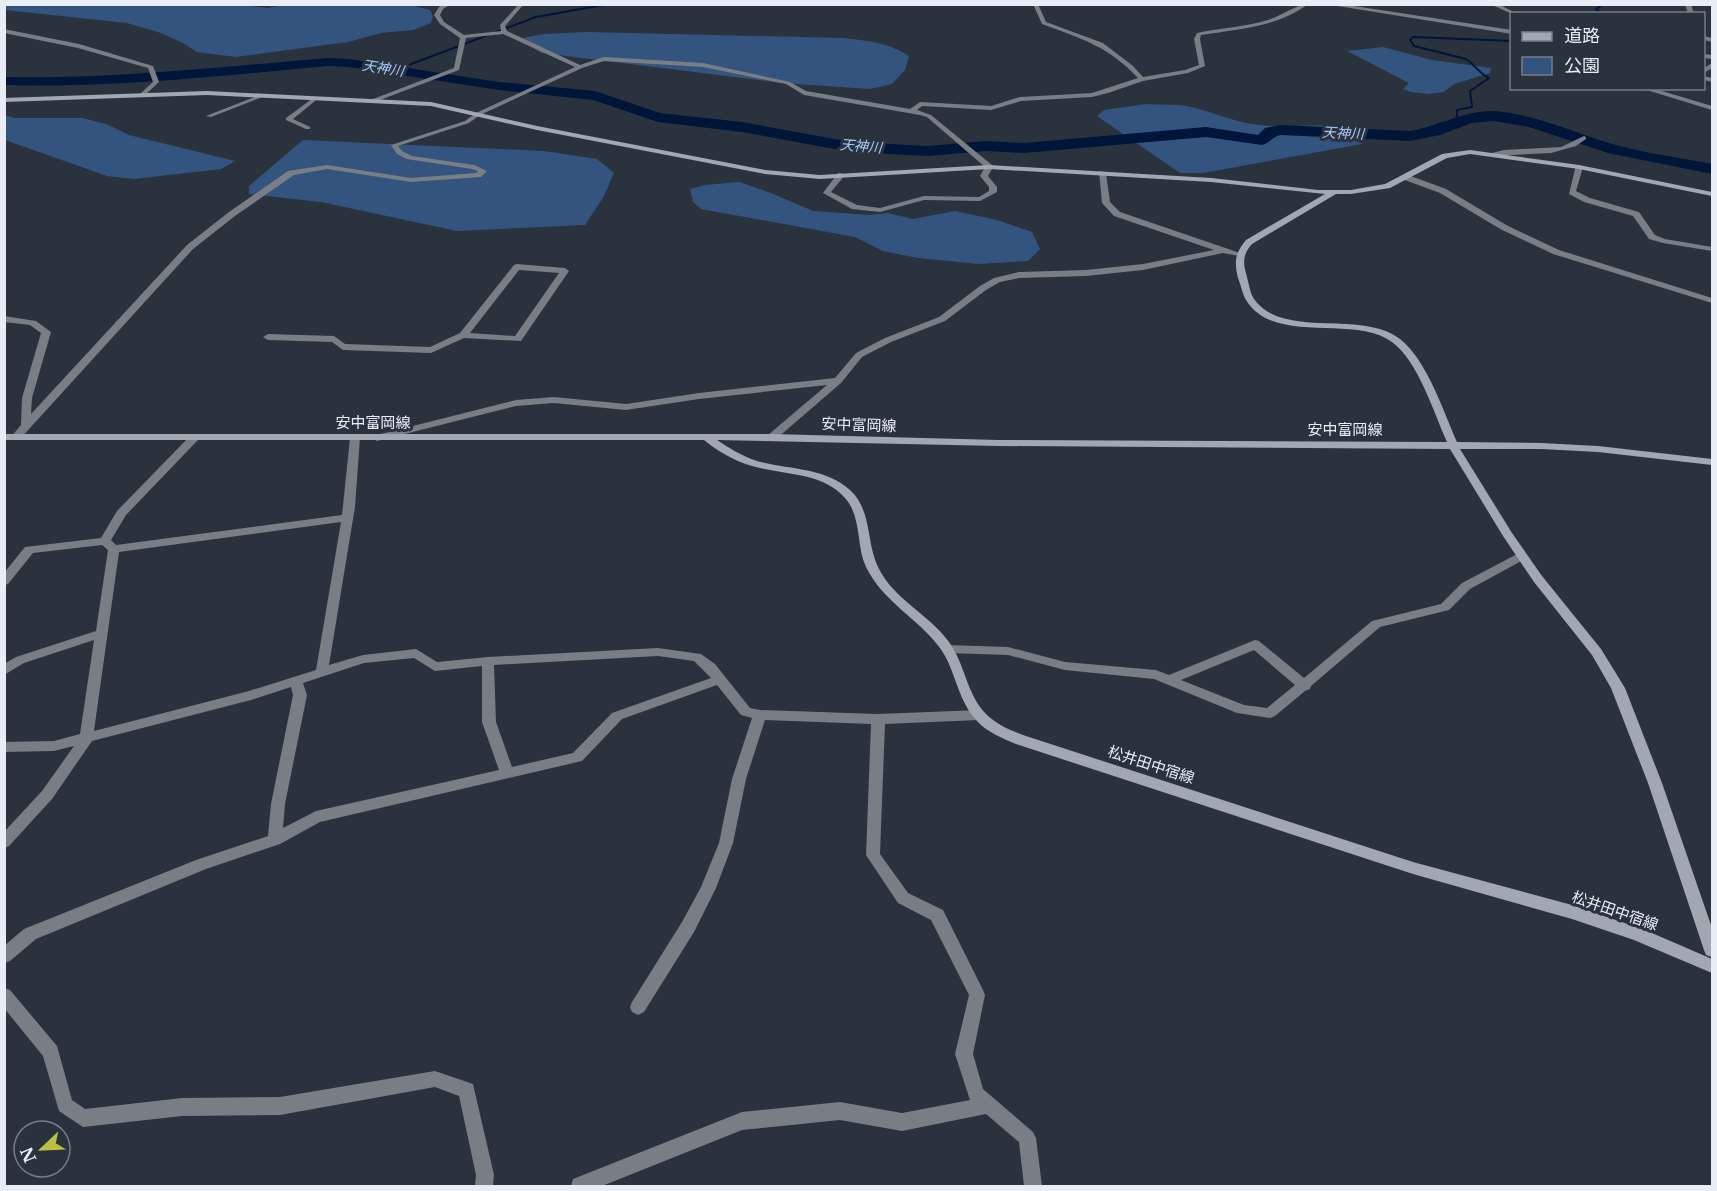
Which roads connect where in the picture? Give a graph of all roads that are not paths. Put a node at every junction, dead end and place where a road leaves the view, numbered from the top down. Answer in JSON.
{"nodes":[{"id":1,"x":315,"y":4,"type":"edge"},
{"id":2,"x":353,"y":4,"type":"edge"},
{"id":3,"x":449,"y":4,"type":"edge"},
{"id":4,"x":522,"y":4,"type":"edge"},
{"id":5,"x":1035,"y":4,"type":"edge"},
{"id":6,"x":1306,"y":4,"type":"edge"},
{"id":7,"x":1327,"y":4,"type":"edge"},
{"id":8,"x":1492,"y":4,"type":"edge"},
{"id":9,"x":1511,"y":12,"type":"edge"},
{"id":10,"x":4,"y":31,"type":"edge"},
{"id":11,"x":504,"y":32,"type":"junction"},
{"id":12,"x":1510,"y":32,"type":"edge"},
{"id":13,"x":463,"y":37,"type":"junction"},
{"id":14,"x":580,"y":67,"type":"junction"},
{"id":15,"x":1142,"y":79,"type":"junction"},
{"id":16,"x":1650,"y":90,"type":"edge"},
{"id":17,"x":143,"y":94,"type":"junction"},
{"id":18,"x":262,"y":96,"type":"junction"},
{"id":19,"x":4,"y":100,"type":"edge"},
{"id":20,"x":312,"y":100,"type":"junction"},
{"id":21,"x":370,"y":102,"type":"junction"},
{"id":22,"x":1713,"y":108,"type":"edge"},
{"id":23,"x":913,"y":110,"type":"junction"},
{"id":24,"x":478,"y":114,"type":"junction"},
{"id":25,"x":209,"y":116,"type":"dead end"},
{"id":26,"x":308,"y":128,"type":"dead end"},
{"id":27,"x":1582,"y":140,"type":"dead end"},
{"id":28,"x":1492,"y":154,"type":"junction"},
{"id":29,"x":988,"y":167,"type":"junction"},
{"id":30,"x":1579,"y":167,"type":"junction"},
{"id":31,"x":1102,"y":173,"type":"junction"},
{"id":32,"x":841,"y":175,"type":"junction"},
{"id":33,"x":1406,"y":177,"type":"junction"},
{"id":34,"x":1334,"y":193,"type":"junction"},
{"id":35,"x":1713,"y":194,"type":"edge"},
{"id":36,"x":1713,"y":249,"type":"edge"},
{"id":37,"x":1223,"y":251,"type":"junction"},
{"id":38,"x":1239,"y":254,"type":"junction"},
{"id":39,"x":1713,"y":301,"type":"edge"},
{"id":40,"x":4,"y":319,"type":"edge"},
{"id":41,"x":463,"y":335,"type":"junction"},
{"id":42,"x":268,"y":337,"type":"dead end"},
{"id":43,"x":838,"y":381,"type":"junction"},
{"id":44,"x":26,"y":425,"type":"junction"},
{"id":45,"x":10,"y":437,"type":"edge"},
{"id":46,"x":772,"y":437,"type":"junction"},
{"id":47,"x":194,"y":438,"type":"junction"},
{"id":48,"x":355,"y":438,"type":"junction"},
{"id":49,"x":375,"y":438,"type":"junction"},
{"id":50,"x":708,"y":439,"type":"junction"},
{"id":51,"x":1453,"y":445,"type":"junction"},
{"id":52,"x":1713,"y":462,"type":"edge"},
{"id":53,"x":347,"y":518,"type":"junction"},
{"id":54,"x":110,"y":545,"type":"junction"},
{"id":55,"x":1521,"y":555,"type":"junction"},
{"id":56,"x":4,"y":581,"type":"edge"},
{"id":57,"x":102,"y":633,"type":"junction"},
{"id":58,"x":947,"y":649,"type":"junction"},
{"id":59,"x":488,"y":661,"type":"junction"},
{"id":60,"x":322,"y":670,"type":"junction"},
{"id":61,"x":4,"y":671,"type":"edge"},
{"id":62,"x":296,"y":680,"type":"junction"},
{"id":63,"x":718,"y":680,"type":"junction"},
{"id":64,"x":1169,"y":680,"type":"junction"},
{"id":65,"x":1305,"y":686,"type":"junction"},
{"id":66,"x":979,"y":715,"type":"junction"},
{"id":67,"x":760,"y":716,"type":"junction"},
{"id":68,"x":878,"y":719,"type":"junction"},
{"id":69,"x":87,"y":739,"type":"junction"},
{"id":70,"x":4,"y":747,"type":"edge"},
{"id":71,"x":507,"y":773,"type":"junction"},
{"id":72,"x":275,"y":840,"type":"junction"},
{"id":73,"x":4,"y":842,"type":"edge"},
{"id":74,"x":1713,"y":950,"type":"edge"},
{"id":75,"x":4,"y":956,"type":"edge"},
{"id":76,"x":1713,"y":966,"type":"edge"},
{"id":77,"x":4,"y":995,"type":"edge"},
{"id":78,"x":638,"y":1007,"type":"dead end"},
{"id":79,"x":988,"y":1105,"type":"junction"},
{"id":80,"x":484,"y":1186,"type":"edge"},
{"id":81,"x":580,"y":1186,"type":"edge"},
{"id":82,"x":1033,"y":1186,"type":"edge"}],
"edges":[{"from":1,"to":2,"type":"street"},
{"from":3,"to":13,"type":"street"},
{"from":4,"to":11,"type":"street"},
{"from":5,"to":15,"type":"street"},
{"from":6,"to":15,"type":"street"},
{"from":7,"to":12,"type":"street"},
{"from":8,"to":9,"type":"street"},
{"from":10,"to":17,"type":"street"},
{"from":11,"to":13,"type":"street"},
{"from":11,"to":14,"type":"street"},
{"from":13,"to":21,"type":"street"},
{"from":14,"to":23,"type":"street"},
{"from":14,"to":24,"type":"street"},
{"from":15,"to":23,"type":"street"},
{"from":16,"to":22,"type":"street"},
{"from":17,"to":18,"type":"street"},
{"from":17,"to":19,"type":"street"},
{"from":18,"to":20,"type":"street"},
{"from":18,"to":25,"type":"street"},
{"from":20,"to":21,"type":"street"},
{"from":20,"to":26,"type":"street"},
{"from":21,"to":24,"type":"street"},
{"from":23,"to":29,"type":"street"},
{"from":24,"to":32,"type":"street"},
{"from":24,"to":44,"type":"street"},
{"from":27,"to":28,"type":"street"},
{"from":28,"to":30,"type":"street"},
{"from":28,"to":33,"type":"street"},
{"from":29,"to":31,"type":"street"},
{"from":29,"to":32,"type":"street"},
{"from":29,"to":32,"type":"street"},
{"from":30,"to":35,"type":"street"},
{"from":30,"to":36,"type":"street"},
{"from":31,"to":34,"type":"street"},
{"from":31,"to":37,"type":"street"},
{"from":33,"to":34,"type":"street"},
{"from":33,"to":39,"type":"street"},
{"from":34,"to":38,"type":"street"},
{"from":37,"to":38,"type":"street"},
{"from":37,"to":43,"type":"street"},
{"from":38,"to":51,"type":"street"},
{"from":40,"to":44,"type":"street"},
{"from":41,"to":41,"type":"street"},
{"from":41,"to":42,"type":"street"},
{"from":43,"to":46,"type":"street"},
{"from":43,"to":49,"type":"street"},
{"from":44,"to":45,"type":"street"},
{"from":45,"to":47,"type":"street","name":"安中富岡線"},
{"from":46,"to":50,"type":"street","name":"安中富岡線"},
{"from":46,"to":51,"type":"street","name":"安中富岡線"},
{"from":47,"to":48,"type":"street","name":"安中富岡線"},
{"from":47,"to":54,"type":"street"},
{"from":48,"to":49,"type":"street","name":"安中富岡線"},
{"from":48,"to":53,"type":"street"},
{"from":49,"to":50,"type":"street","name":"安中富岡線"},
{"from":50,"to":58,"type":"street","name":"松井田中宿線"},
{"from":51,"to":52,"type":"street","name":"安中富岡線"},
{"from":51,"to":55,"type":"street"},
{"from":53,"to":54,"type":"street"},
{"from":53,"to":60,"type":"street"},
{"from":54,"to":56,"type":"street"},
{"from":54,"to":57,"type":"street"},
{"from":55,"to":65,"type":"street"},
{"from":55,"to":74,"type":"street"},
{"from":57,"to":61,"type":"street"},
{"from":57,"to":69,"type":"street"},
{"from":58,"to":64,"type":"street"},
{"from":58,"to":66,"type":"street","name":"松井田中宿線"},
{"from":59,"to":60,"type":"street"},
{"from":59,"to":63,"type":"street"},
{"from":59,"to":71,"type":"street"},
{"from":60,"to":62,"type":"street"},
{"from":62,"to":69,"type":"street"},
{"from":62,"to":72,"type":"street"},
{"from":63,"to":67,"type":"street"},
{"from":63,"to":71,"type":"street"},
{"from":64,"to":65,"type":"street"},
{"from":64,"to":65,"type":"street"},
{"from":66,"to":68,"type":"street"},
{"from":66,"to":76,"type":"street","name":"松井田中宿線"},
{"from":67,"to":68,"type":"street"},
{"from":67,"to":78,"type":"street"},
{"from":68,"to":79,"type":"street"},
{"from":69,"to":70,"type":"street"},
{"from":69,"to":73,"type":"street"},
{"from":71,"to":72,"type":"street"},
{"from":72,"to":75,"type":"street"},
{"from":77,"to":80,"type":"street"},
{"from":79,"to":81,"type":"street"},
{"from":79,"to":82,"type":"street"}]}
